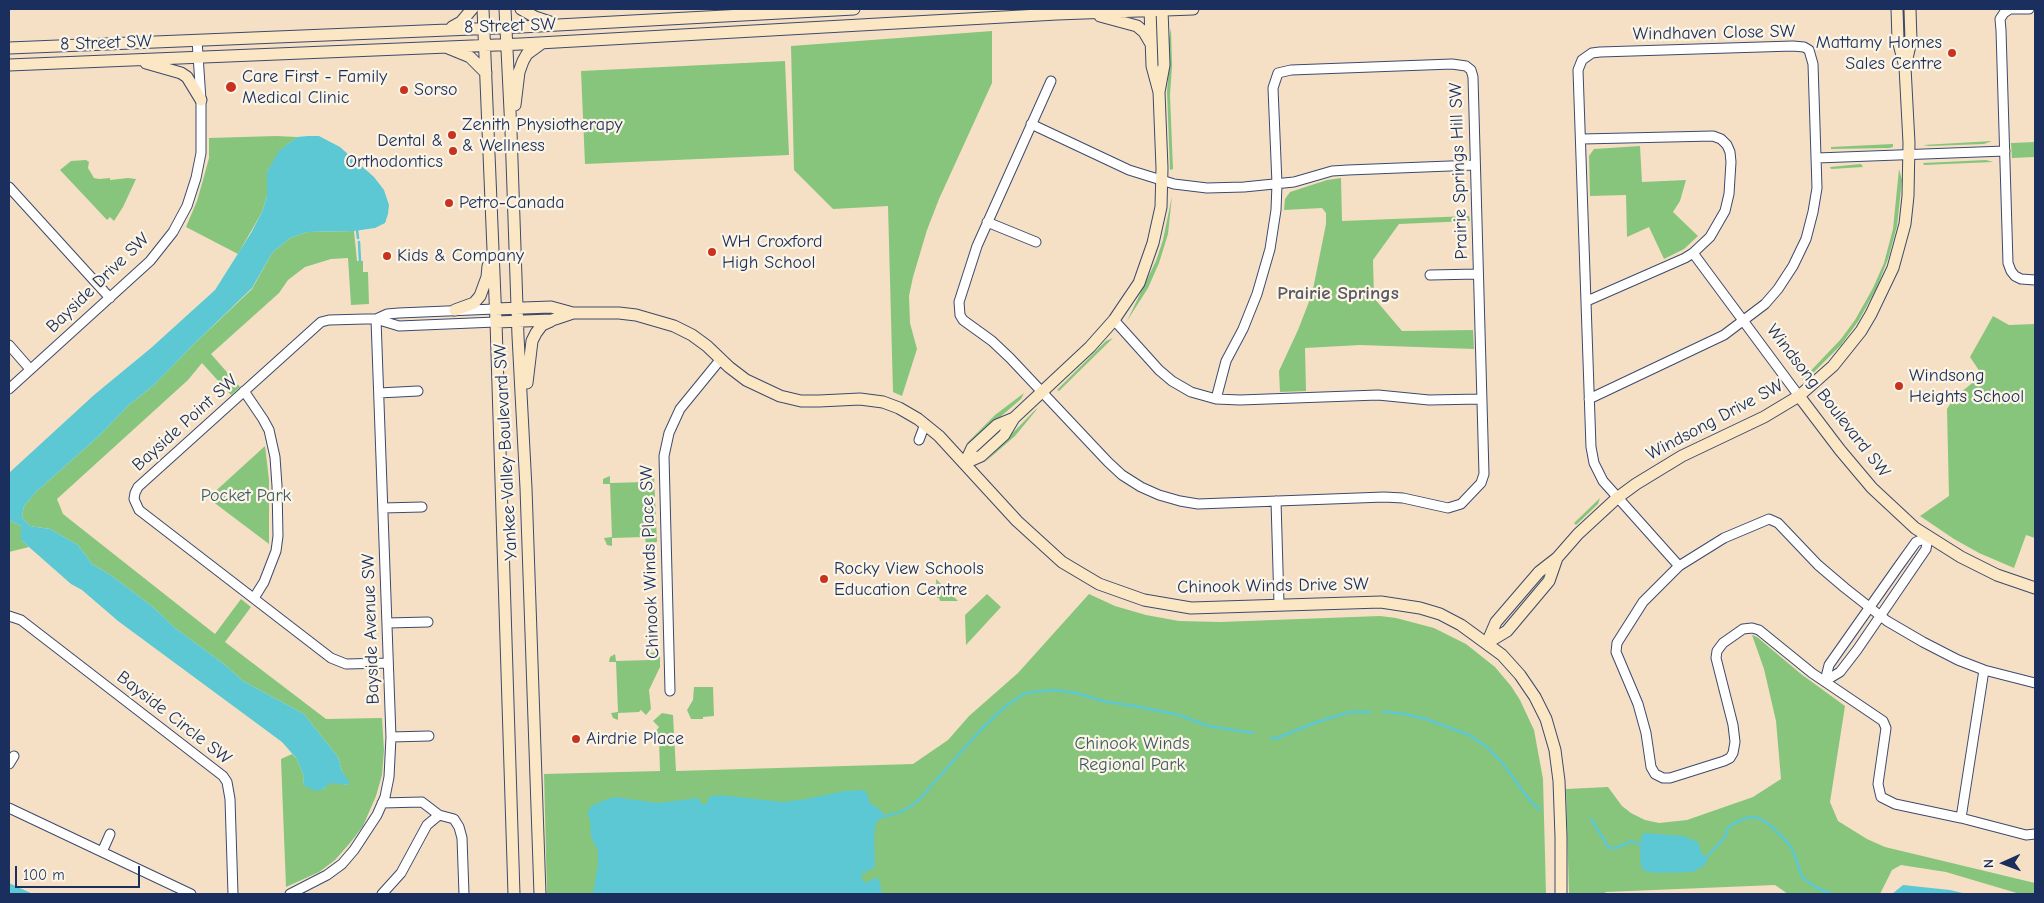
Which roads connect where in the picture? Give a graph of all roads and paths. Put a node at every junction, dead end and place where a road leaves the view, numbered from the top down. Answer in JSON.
{"nodes":[{"id":1,"x":472,"y":9,"type":"edge"},
{"id":2,"x":483,"y":9,"type":"edge"},
{"id":3,"x":505,"y":9,"type":"edge"},
{"id":4,"x":521,"y":9,"type":"edge"},
{"id":5,"x":854,"y":9,"type":"edge"},
{"id":6,"x":1162,"y":9,"type":"edge"},
{"id":7,"x":1193,"y":9,"type":"edge"},
{"id":8,"x":2029,"y":9,"type":"edge"},
{"id":9,"x":1150,"y":10,"type":"edge"},
{"id":10,"x":1896,"y":10,"type":"edge"},
{"id":11,"x":1912,"y":12,"type":"edge"},
{"id":12,"x":1086,"y":13,"type":"junction"},
{"id":13,"x":556,"y":25,"type":"junction"},
{"id":14,"x":506,"y":27,"type":"junction"},
{"id":15,"x":448,"y":28,"type":"junction"},
{"id":16,"x":484,"y":28,"type":"junction"},
{"id":17,"x":197,"y":40,"type":"junction"},
{"id":18,"x":542,"y":43,"type":"junction"},
{"id":19,"x":506,"y":44,"type":"junction"},
{"id":20,"x":485,"y":45,"type":"junction"},
{"id":21,"x":1151,"y":45,"type":"junction"},
{"id":22,"x":442,"y":46,"type":"junction"},
{"id":23,"x":9,"y":48,"type":"edge"},
{"id":24,"x":198,"y":57,"type":"junction"},
{"id":25,"x":132,"y":60,"type":"junction"},
{"id":26,"x":9,"y":65,"type":"edge"},
{"id":27,"x":1905,"y":67,"type":"junction"},
{"id":28,"x":486,"y":73,"type":"junction"},
{"id":29,"x":1051,"y":80,"type":"dead end"},
{"id":30,"x":1159,"y":92,"type":"junction"},
{"id":31,"x":200,"y":100,"type":"junction"},
{"id":32,"x":1031,"y":124,"type":"junction"},
{"id":33,"x":511,"y":131,"type":"junction"},
{"id":34,"x":1582,"y":139,"type":"junction"},
{"id":35,"x":2005,"y":152,"type":"junction"},
{"id":36,"x":1909,"y":154,"type":"junction"},
{"id":37,"x":1817,"y":158,"type":"junction"},
{"id":38,"x":1475,"y":165,"type":"junction"},
{"id":39,"x":1162,"y":180,"type":"junction"},
{"id":40,"x":1278,"y":184,"type":"junction"},
{"id":41,"x":9,"y":187,"type":"edge"},
{"id":42,"x":987,"y":222,"type":"junction"},
{"id":43,"x":492,"y":237,"type":"junction"},
{"id":44,"x":1036,"y":242,"type":"dead end"},
{"id":45,"x":1693,"y":253,"type":"junction"},
{"id":46,"x":1478,"y":274,"type":"junction"},
{"id":47,"x":1430,"y":275,"type":"dead end"},
{"id":48,"x":2035,"y":280,"type":"edge"},
{"id":49,"x":110,"y":298,"type":"junction"},
{"id":50,"x":1586,"y":301,"type":"junction"},
{"id":51,"x":518,"y":308,"type":"junction"},
{"id":52,"x":496,"y":309,"type":"junction"},
{"id":53,"x":456,"y":310,"type":"junction"},
{"id":54,"x":573,"y":314,"type":"junction"},
{"id":55,"x":376,"y":319,"type":"junction"},
{"id":56,"x":552,"y":320,"type":"junction"},
{"id":57,"x":1114,"y":320,"type":"junction"},
{"id":58,"x":1744,"y":321,"type":"junction"},
{"id":59,"x":496,"y":322,"type":"junction"},
{"id":60,"x":518,"y":322,"type":"junction"},
{"id":61,"x":9,"y":345,"type":"edge"},
{"id":62,"x":720,"y":360,"type":"junction"},
{"id":63,"x":30,"y":369,"type":"junction"},
{"id":64,"x":9,"y":389,"type":"edge"},
{"id":65,"x":418,"y":391,"type":"dead end"},
{"id":66,"x":244,"y":392,"type":"junction"},
{"id":67,"x":1042,"y":392,"type":"junction"},
{"id":68,"x":378,"y":393,"type":"junction"},
{"id":69,"x":1799,"y":396,"type":"junction"},
{"id":70,"x":1216,"y":399,"type":"junction"},
{"id":71,"x":1481,"y":399,"type":"junction"},
{"id":72,"x":1589,"y":399,"type":"junction"},
{"id":73,"x":925,"y":424,"type":"junction"},
{"id":74,"x":524,"y":425,"type":"junction"},
{"id":75,"x":919,"y":440,"type":"dead end"},
{"id":76,"x":965,"y":463,"type":"junction"},
{"id":77,"x":1617,"y":498,"type":"junction"},
{"id":78,"x":1276,"y":501,"type":"junction"},
{"id":79,"x":422,"y":507,"type":"dead end"},
{"id":80,"x":383,"y":508,"type":"junction"},
{"id":81,"x":1928,"y":537,"type":"junction"},
{"id":82,"x":1679,"y":566,"type":"junction"},
{"id":83,"x":2035,"y":588,"type":"edge"},
{"id":84,"x":254,"y":598,"type":"junction"},
{"id":85,"x":1279,"y":604,"type":"junction"},
{"id":86,"x":1869,"y":608,"type":"junction"},
{"id":87,"x":9,"y":616,"type":"edge"},
{"id":88,"x":1880,"y":616,"type":"junction"},
{"id":89,"x":428,"y":622,"type":"dead end"},
{"id":90,"x":387,"y":623,"type":"junction"},
{"id":91,"x":1487,"y":643,"type":"junction"},
{"id":92,"x":388,"y":663,"type":"junction"},
{"id":93,"x":1984,"y":670,"type":"junction"},
{"id":94,"x":1825,"y":681,"type":"junction"},
{"id":95,"x":2035,"y":683,"type":"edge"},
{"id":96,"x":670,"y":692,"type":"dead end"},
{"id":97,"x":429,"y":736,"type":"dead end"},
{"id":98,"x":391,"y":737,"type":"junction"},
{"id":99,"x":14,"y":756,"type":"dead end"},
{"id":100,"x":9,"y":764,"type":"edge"},
{"id":101,"x":382,"y":803,"type":"junction"},
{"id":102,"x":9,"y":808,"type":"edge"},
{"id":103,"x":439,"y":815,"type":"junction"},
{"id":104,"x":1961,"y":818,"type":"junction"},
{"id":105,"x":110,"y":834,"type":"dead end"},
{"id":106,"x":2035,"y":834,"type":"edge"},
{"id":107,"x":102,"y":852,"type":"junction"},
{"id":108,"x":192,"y":894,"type":"edge"},
{"id":109,"x":233,"y":894,"type":"edge"},
{"id":110,"x":290,"y":894,"type":"edge"},
{"id":111,"x":382,"y":894,"type":"edge"},
{"id":112,"x":464,"y":894,"type":"edge"},
{"id":113,"x":514,"y":894,"type":"edge"},
{"id":114,"x":540,"y":894,"type":"edge"},
{"id":115,"x":1561,"y":894,"type":"edge"}],
"edges":[{"from":1,"to":15,"type":"main road"},
{"from":2,"to":16,"type":"main road","name":"Yankee Valley Boulevard SW"},
{"from":3,"to":14,"type":"main road","name":"Yankee Valley Boulevard SW"},
{"from":4,"to":13,"type":"main road"},
{"from":5,"to":13,"type":"main road","name":"8 Street SW"},
{"from":6,"to":7,"type":"main road","name":"8 Street SW"},
{"from":6,"to":9,"type":"main road","name":"8 Street SW"},
{"from":6,"to":30,"type":"main road"},
{"from":8,"to":35,"type":"street"},
{"from":9,"to":12,"type":"main road","name":"8 Street SW"},
{"from":9,"to":21,"type":"main road"},
{"from":10,"to":27,"type":"main road","name":"Windsong Drive SW"},
{"from":11,"to":27,"type":"main road","name":"Windsong Drive SW"},
{"from":12,"to":18,"type":"main road","name":"8 Street SW"},
{"from":12,"to":21,"type":"main road"},
{"from":13,"to":14,"type":"main road","name":"8 Street SW"},
{"from":14,"to":16,"type":"main road","name":"8 Street SW"},
{"from":14,"to":19,"type":"main road","name":"Yankee Valley Boulevard SW"},
{"from":15,"to":16,"type":"main road","name":"8 Street SW"},
{"from":15,"to":17,"type":"main road","name":"8 Street SW"},
{"from":16,"to":20,"type":"main road","name":"Yankee Valley Boulevard SW"},
{"from":17,"to":23,"type":"main road","name":"8 Street SW"},
{"from":17,"to":24,"type":"street","name":"Bayside Drive SW"},
{"from":18,"to":19,"type":"main road","name":"8 Street SW"},
{"from":18,"to":33,"type":"main road"},
{"from":19,"to":20,"type":"main road","name":"8 Street SW"},
{"from":19,"to":33,"type":"main road","name":"Yankee Valley Boulevard SW"},
{"from":20,"to":22,"type":"main road","name":"8 Street SW"},
{"from":20,"to":28,"type":"main road","name":"Yankee Valley Boulevard SW"},
{"from":21,"to":30,"type":"main road"},
{"from":22,"to":24,"type":"main road","name":"8 Street SW"},
{"from":22,"to":28,"type":"main road"},
{"from":24,"to":25,"type":"main road","name":"8 Street SW"},
{"from":24,"to":31,"type":"street","name":"Bayside Drive SW"},
{"from":25,"to":26,"type":"main road","name":"8 Street SW"},
{"from":25,"to":31,"type":"main road"},
{"from":27,"to":36,"type":"main road","name":"Windsong Drive SW"},
{"from":28,"to":43,"type":"main road","name":"Yankee Valley Boulevard SW"},
{"from":29,"to":32,"type":"street"},
{"from":30,"to":39,"type":"main road"},
{"from":31,"to":49,"type":"street","name":"Bayside Drive SW"},
{"from":32,"to":39,"type":"street"},
{"from":32,"to":42,"type":"street"},
{"from":33,"to":51,"type":"main road","name":"Yankee Valley Boulevard SW"},
{"from":34,"to":37,"type":"street","name":"Windhaven Close SW"},
{"from":34,"to":45,"type":"street"},
{"from":34,"to":50,"type":"street","name":"Windhaven Close SW"},
{"from":35,"to":36,"type":"street"},
{"from":35,"to":48,"type":"street"},
{"from":36,"to":37,"type":"street"},
{"from":36,"to":69,"type":"main road","name":"Windsong Drive SW"},
{"from":37,"to":58,"type":"street","name":"Windhaven Close SW"},
{"from":38,"to":40,"type":"street"},
{"from":38,"to":40,"type":"street","name":"Prairie Springs Hill SW"},
{"from":38,"to":46,"type":"street","name":"Prairie Springs Hill SW"},
{"from":39,"to":40,"type":"street"},
{"from":39,"to":57,"type":"main road"},
{"from":40,"to":70,"type":"street"},
{"from":41,"to":49,"type":"street"},
{"from":42,"to":44,"type":"street"},
{"from":42,"to":67,"type":"street"},
{"from":43,"to":52,"type":"main road","name":"Yankee Valley Boulevard SW"},
{"from":43,"to":53,"type":"main road"},
{"from":45,"to":50,"type":"street"},
{"from":45,"to":58,"type":"street","name":"Windsong Boulevard SW"},
{"from":46,"to":47,"type":"street"},
{"from":46,"to":71,"type":"street","name":"Prairie Springs Hill SW"},
{"from":49,"to":63,"type":"street","name":"Bayside Drive SW"},
{"from":50,"to":72,"type":"street","name":"Windhaven Close SW"},
{"from":51,"to":52,"type":"main road","name":"Chinook Winds Drive SW"},
{"from":51,"to":54,"type":"main road","name":"Chinook Winds Drive SW"},
{"from":51,"to":60,"type":"main road","name":"Yankee Valley Boulevard SW"},
{"from":52,"to":53,"type":"street"},
{"from":52,"to":59,"type":"main road","name":"Yankee Valley Boulevard SW"},
{"from":53,"to":55,"type":"street"},
{"from":54,"to":56,"type":"main road","name":"Chinook Winds Drive SW"},
{"from":54,"to":62,"type":"main road","name":"Chinook Winds Drive SW"},
{"from":55,"to":59,"type":"street"},
{"from":55,"to":66,"type":"street","name":"Bayside Point SW"},
{"from":55,"to":68,"type":"street","name":"Bayside Avenue SW"},
{"from":56,"to":60,"type":"main road","name":"Chinook Winds Drive SW"},
{"from":56,"to":74,"type":"main road"},
{"from":57,"to":67,"type":"main road"},
{"from":57,"to":70,"type":"street"},
{"from":58,"to":69,"type":"street","name":"Windsong Boulevard SW"},
{"from":58,"to":72,"type":"street","name":"Windhaven Close SW"},
{"from":59,"to":60,"type":"main road","name":"Chinook Winds Drive SW"},
{"from":59,"to":113,"type":"main road","name":"Yankee Valley Boulevard SW"},
{"from":60,"to":74,"type":"main road","name":"Yankee Valley Boulevard SW"},
{"from":61,"to":63,"type":"street"},
{"from":62,"to":73,"type":"main road","name":"Chinook Winds Drive SW"},
{"from":62,"to":96,"type":"street","name":"Chinook Winds Place SW"},
{"from":63,"to":64,"type":"street","name":"Bayside Drive SW"},
{"from":65,"to":68,"type":"street"},
{"from":66,"to":84,"type":"street"},
{"from":66,"to":84,"type":"street","name":"Bayside Point SW"},
{"from":67,"to":76,"type":"main road"},
{"from":67,"to":78,"type":"street"},
{"from":68,"to":80,"type":"street","name":"Bayside Avenue SW"},
{"from":69,"to":77,"type":"main road","name":"Windsong Drive SW"},
{"from":69,"to":81,"type":"main road","name":"Windsong Boulevard SW"},
{"from":70,"to":71,"type":"street"},
{"from":71,"to":78,"type":"street","name":"Prairie Springs Hill SW"},
{"from":72,"to":77,"type":"street","name":"Windhaven Close SW"},
{"from":73,"to":75,"type":"street"},
{"from":73,"to":76,"type":"main road","name":"Chinook Winds Drive SW"},
{"from":74,"to":114,"type":"main road","name":"Yankee Valley Boulevard SW"},
{"from":76,"to":85,"type":"main road","name":"Chinook Winds Drive SW"},
{"from":77,"to":82,"type":"street","name":"Windhaven Close SW"},
{"from":77,"to":91,"type":"main road","name":"Windsong Drive SW"},
{"from":78,"to":85,"type":"street"},
{"from":79,"to":80,"type":"street"},
{"from":80,"to":90,"type":"street","name":"Bayside Avenue SW"},
{"from":81,"to":83,"type":"main road","name":"Windsong Boulevard SW"},
{"from":81,"to":86,"type":"street"},
{"from":81,"to":88,"type":"street"},
{"from":82,"to":86,"type":"street"},
{"from":82,"to":94,"type":"street"},
{"from":84,"to":92,"type":"street","name":"Bayside Point SW"},
{"from":85,"to":91,"type":"main road","name":"Chinook Winds Drive SW"},
{"from":86,"to":88,"type":"street"},
{"from":86,"to":94,"type":"street"},
{"from":87,"to":109,"type":"street","name":"Bayside Circle SW"},
{"from":88,"to":93,"type":"street"},
{"from":88,"to":94,"type":"street"},
{"from":89,"to":90,"type":"street"},
{"from":90,"to":92,"type":"street","name":"Bayside Avenue SW"},
{"from":91,"to":115,"type":"main road","name":"Chinook Winds Drive SW"},
{"from":92,"to":98,"type":"street","name":"Bayside Avenue SW"},
{"from":93,"to":95,"type":"street"},
{"from":93,"to":104,"type":"street"},
{"from":94,"to":104,"type":"street"},
{"from":97,"to":98,"type":"street"},
{"from":98,"to":101,"type":"street","name":"Bayside Avenue SW"},
{"from":99,"to":100,"type":"street"},
{"from":101,"to":103,"type":"street"},
{"from":101,"to":110,"type":"street","name":"Bayside Avenue SW"},
{"from":102,"to":107,"type":"street"},
{"from":103,"to":111,"type":"street"},
{"from":103,"to":112,"type":"street"},
{"from":104,"to":106,"type":"street"},
{"from":105,"to":107,"type":"street"},
{"from":107,"to":108,"type":"street"}]}
